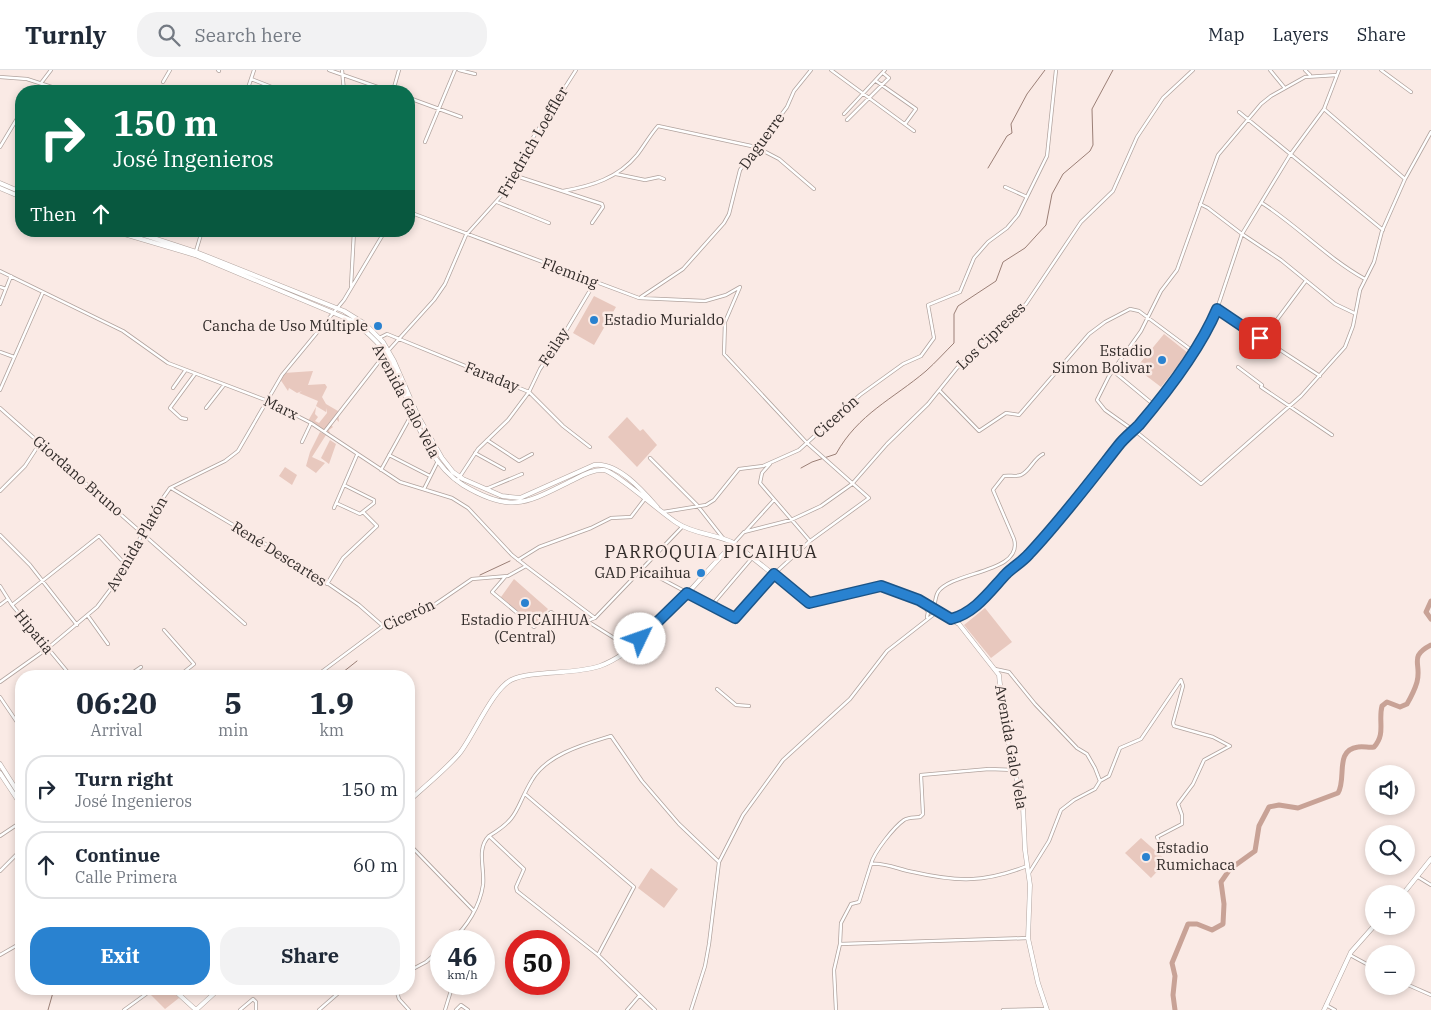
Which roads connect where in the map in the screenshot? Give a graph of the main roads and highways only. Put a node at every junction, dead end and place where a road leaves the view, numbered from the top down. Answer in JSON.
{"nodes":[{"id":1,"x":0,"y":183,"type":"edge"},
{"id":2,"x":0,"y":188,"type":"edge"},
{"id":3,"x":15,"y":189,"type":"edge"},
{"id":4,"x":15,"y":194,"type":"edge"},
{"id":5,"x":146,"y":237,"type":"edge"},
{"id":6,"x":336,"y":311,"type":"junction"},
{"id":7,"x":387,"y":352,"type":"junction"},
{"id":8,"x":414,"y":411,"type":"junction"},
{"id":9,"x":660,"y":511,"type":"junction"},
{"id":10,"x":734,"y":543,"type":"junction"},
{"id":11,"x":0,"y":764,"type":"edge"},
{"id":12,"x":0,"y":773,"type":"edge"},
{"id":13,"x":15,"y":787,"type":"edge"},
{"id":14,"x":415,"y":794,"type":"edge"},
{"id":15,"x":15,"y":796,"type":"edge"},
{"id":16,"x":1431,"y":858,"type":"edge"},
{"id":17,"x":1411,"y":885,"type":"edge"},
{"id":18,"x":1367,"y":935,"type":"edge"},
{"id":19,"x":180,"y":995,"type":"edge"},
{"id":20,"x":212,"y":995,"type":"edge"},
{"id":21,"x":1047,"y":1009,"type":"edge"},
{"id":22,"x":196,"y":1010,"type":"edge"},
{"id":23,"x":1324,"y":1010,"type":"edge"}],
"edges":[{"from":1,"to":3,"type":"main road"},
{"from":2,"to":4,"type":"main road"},
{"from":5,"to":6,"type":"main road","name":"Avenida Galo Vela"},
{"from":6,"to":7,"type":"main road","name":"Avenida Galo Vela"},
{"from":6,"to":7,"type":"main road","name":"Avenida Galo Vela"},
{"from":7,"to":8,"type":"main road","name":"Avenida Galo Vela"},
{"from":8,"to":9,"type":"main road","name":"Avenida Galo Vela"},
{"from":8,"to":9,"type":"main road","name":"Avenida Galo Vela"},
{"from":9,"to":10,"type":"main road","name":"Avenida Galo Vela"},
{"from":10,"to":14,"type":"main road"},
{"from":10,"to":21,"type":"main road","name":"Avenida Galo Vela"},
{"from":11,"to":13,"type":"main road"},
{"from":12,"to":15,"type":"main road"},
{"from":16,"to":17,"type":"main road"},
{"from":18,"to":23,"type":"main road"},
{"from":19,"to":22,"type":"main road"},
{"from":20,"to":22,"type":"main road"}]}
